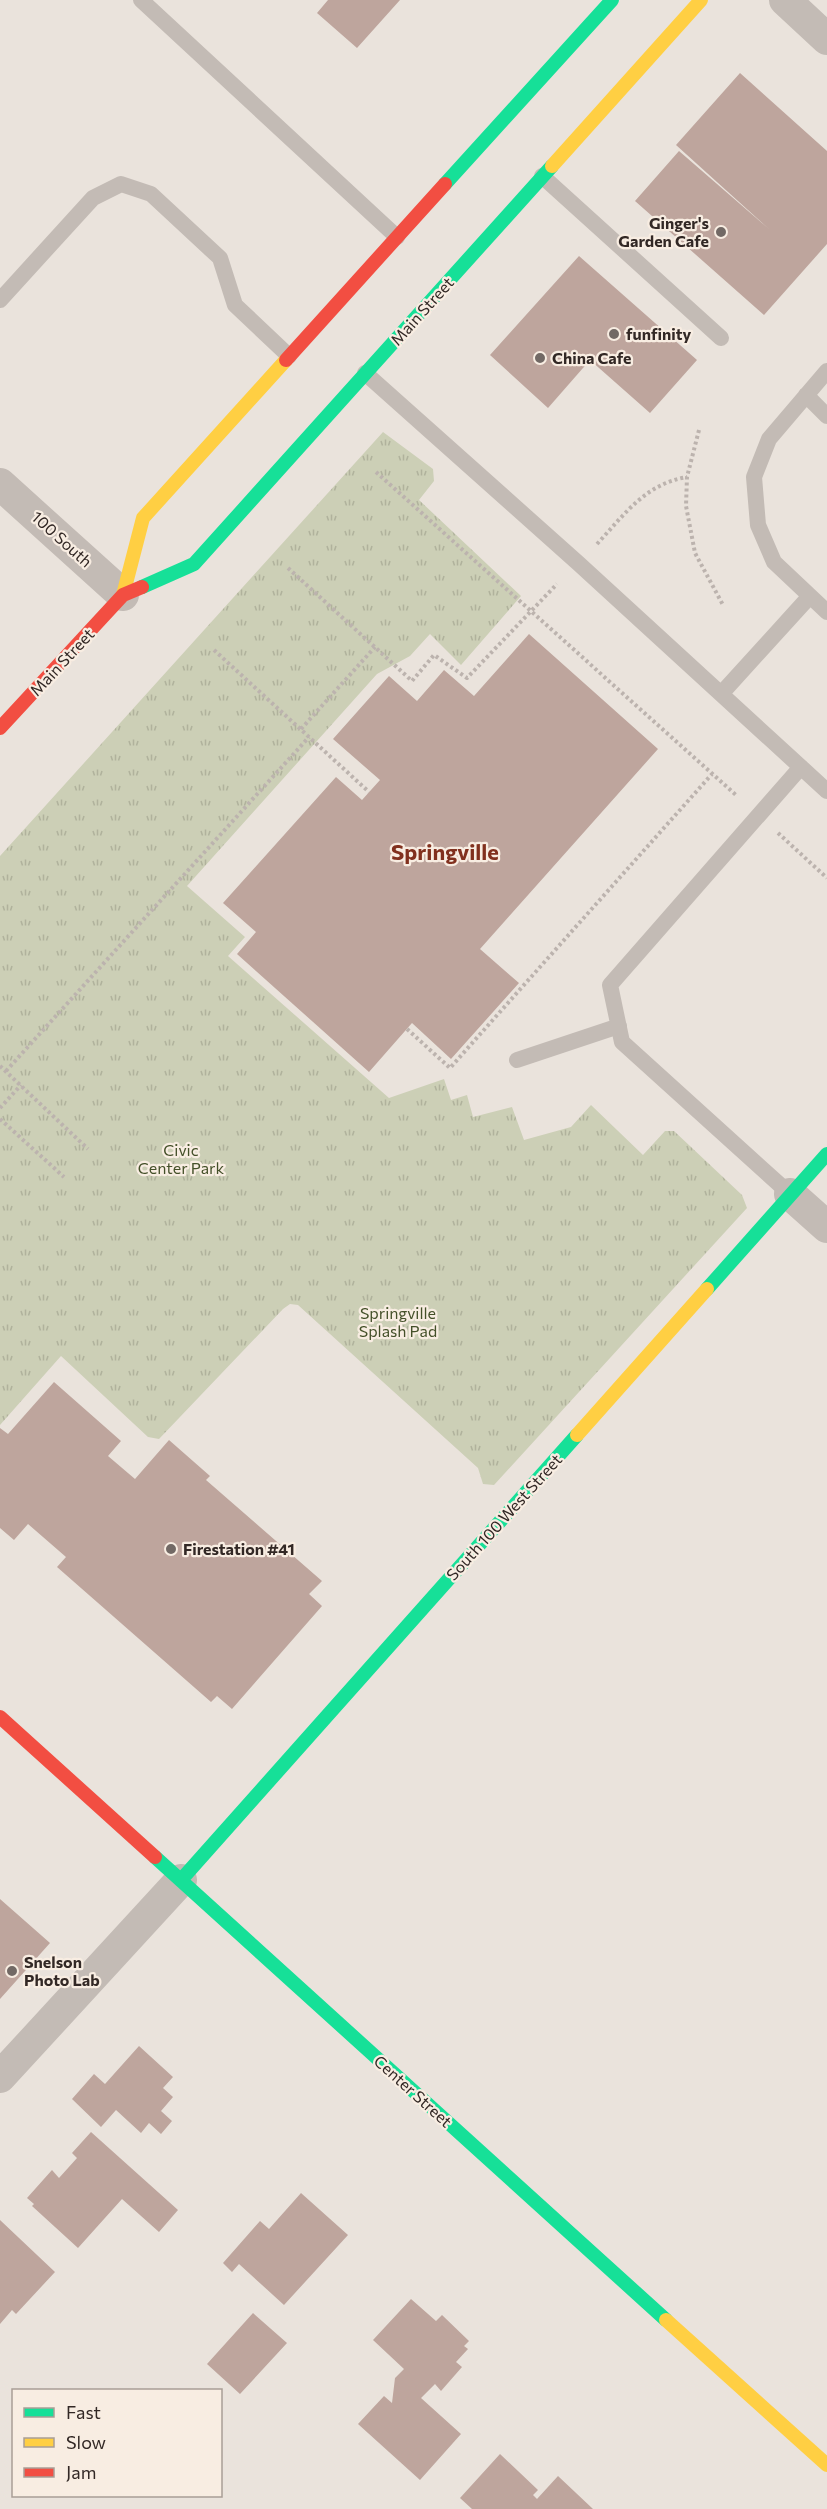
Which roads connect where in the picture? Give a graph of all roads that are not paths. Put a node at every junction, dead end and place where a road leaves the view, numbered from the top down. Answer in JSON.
{"nodes":[{"id":1,"x":141,"y":0,"type":"edge"},
{"id":2,"x":612,"y":0,"type":"edge"},
{"id":3,"x":701,"y":0,"type":"edge"},
{"id":4,"x":785,"y":0,"type":"edge"},
{"id":5,"x":827,"y":39,"type":"edge"},
{"id":6,"x":542,"y":176,"type":"junction"},
{"id":7,"x":397,"y":237,"type":"junction"},
{"id":8,"x":0,"y":300,"type":"edge"},
{"id":9,"x":721,"y":338,"type":"dead end"},
{"id":10,"x":289,"y":357,"type":"junction"},
{"id":11,"x":827,"y":371,"type":"edge"},
{"id":12,"x":365,"y":373,"type":"junction"},
{"id":13,"x":806,"y":395,"type":"junction"},
{"id":14,"x":827,"y":416,"type":"edge"},
{"id":15,"x":0,"y":484,"type":"edge"},
{"id":16,"x":123,"y":595,"type":"junction"},
{"id":17,"x":810,"y":596,"type":"junction"},
{"id":18,"x":827,"y":612,"type":"edge"},
{"id":19,"x":721,"y":694,"type":"junction"},
{"id":20,"x":0,"y":728,"type":"edge"},
{"id":21,"x":801,"y":767,"type":"junction"},
{"id":22,"x":827,"y":791,"type":"edge"},
{"id":23,"x":619,"y":1026,"type":"junction"},
{"id":24,"x":517,"y":1060,"type":"dead end"},
{"id":25,"x":827,"y":1154,"type":"edge"},
{"id":26,"x":790,"y":1194,"type":"junction"},
{"id":27,"x":827,"y":1227,"type":"edge"},
{"id":28,"x":0,"y":1717,"type":"edge"},
{"id":29,"x":181,"y":1880,"type":"junction"},
{"id":30,"x":0,"y":2077,"type":"edge"},
{"id":31,"x":827,"y":2464,"type":"edge"}],
"edges":[{"from":1,"to":7,"type":"lane"},
{"from":2,"to":7,"type":"street","name":"Main Street"},
{"from":3,"to":6,"type":"street","name":"Main Street"},
{"from":4,"to":5,"type":"street"},
{"from":6,"to":9,"type":"lane"},
{"from":6,"to":12,"type":"street","name":"Main Street"},
{"from":7,"to":10,"type":"street","name":"Main Street"},
{"from":8,"to":10,"type":"lane"},
{"from":10,"to":16,"type":"street","name":"Main Street"},
{"from":11,"to":13,"type":"lane"},
{"from":12,"to":16,"type":"street","name":"Main Street"},
{"from":12,"to":19,"type":"lane"},
{"from":13,"to":14,"type":"lane"},
{"from":13,"to":17,"type":"lane"},
{"from":15,"to":16,"type":"street","name":"100 South"},
{"from":16,"to":20,"type":"street","name":"Main Street"},
{"from":17,"to":18,"type":"lane"},
{"from":17,"to":19,"type":"lane"},
{"from":19,"to":21,"type":"lane"},
{"from":21,"to":22,"type":"lane"},
{"from":21,"to":23,"type":"lane"},
{"from":23,"to":24,"type":"lane"},
{"from":23,"to":26,"type":"lane"},
{"from":25,"to":26,"type":"street","name":"South 100 West Street"},
{"from":26,"to":27,"type":"street"},
{"from":26,"to":29,"type":"street","name":"South 100 West Street"},
{"from":28,"to":29,"type":"street","name":"Center Street"},
{"from":29,"to":30,"type":"street"},
{"from":29,"to":31,"type":"street","name":"Center Street"}]}
